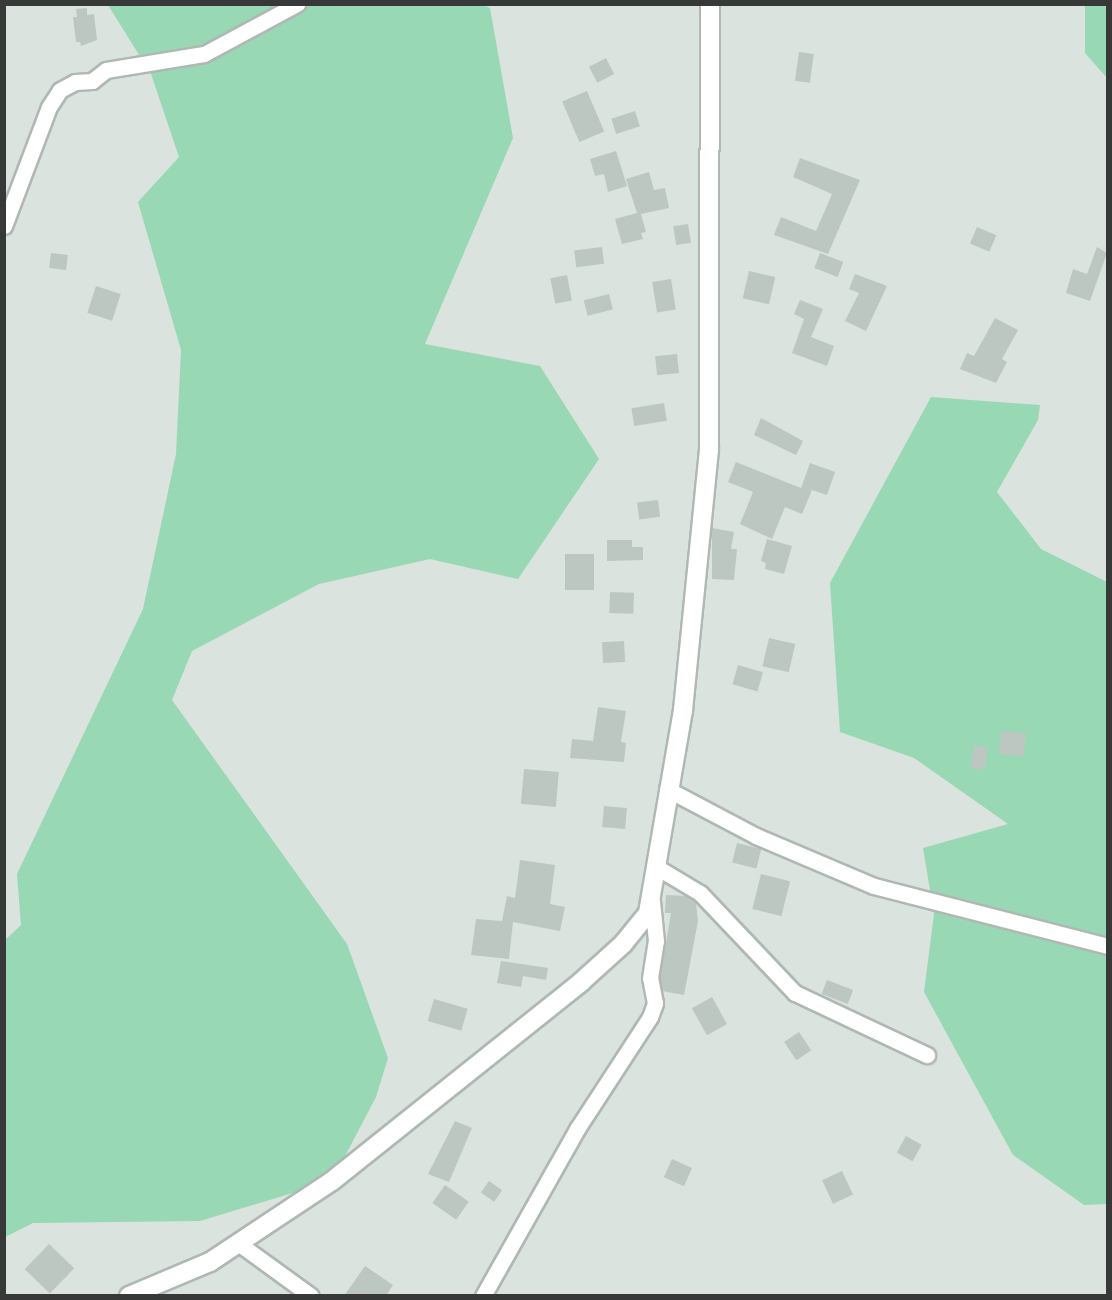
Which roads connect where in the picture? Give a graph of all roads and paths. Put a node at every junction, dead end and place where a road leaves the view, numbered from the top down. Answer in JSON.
{"nodes":[{"id":1,"x":297,"y":4,"type":"edge"},
{"id":2,"x":710,"y":4,"type":"edge"},
{"id":3,"x":4,"y":226,"type":"edge"},
{"id":4,"x":667,"y":789,"type":"junction"},
{"id":5,"x":658,"y":868,"type":"junction"},
{"id":6,"x":652,"y":901,"type":"junction"},
{"id":7,"x":1107,"y":946,"type":"edge"},
{"id":8,"x":927,"y":1055,"type":"dead end"},
{"id":9,"x":238,"y":1243,"type":"junction"},
{"id":10,"x":129,"y":1296,"type":"edge"},
{"id":11,"x":311,"y":1296,"type":"edge"},
{"id":12,"x":483,"y":1296,"type":"edge"}],
"edges":[{"from":1,"to":3,"type":"street"},
{"from":2,"to":4,"type":"street"},
{"from":4,"to":5,"type":"street"},
{"from":4,"to":7,"type":"street"},
{"from":5,"to":6,"type":"street"},
{"from":5,"to":8,"type":"street"},
{"from":6,"to":9,"type":"street"},
{"from":6,"to":12,"type":"street"},
{"from":9,"to":10,"type":"street"},
{"from":9,"to":11,"type":"street"}]}
